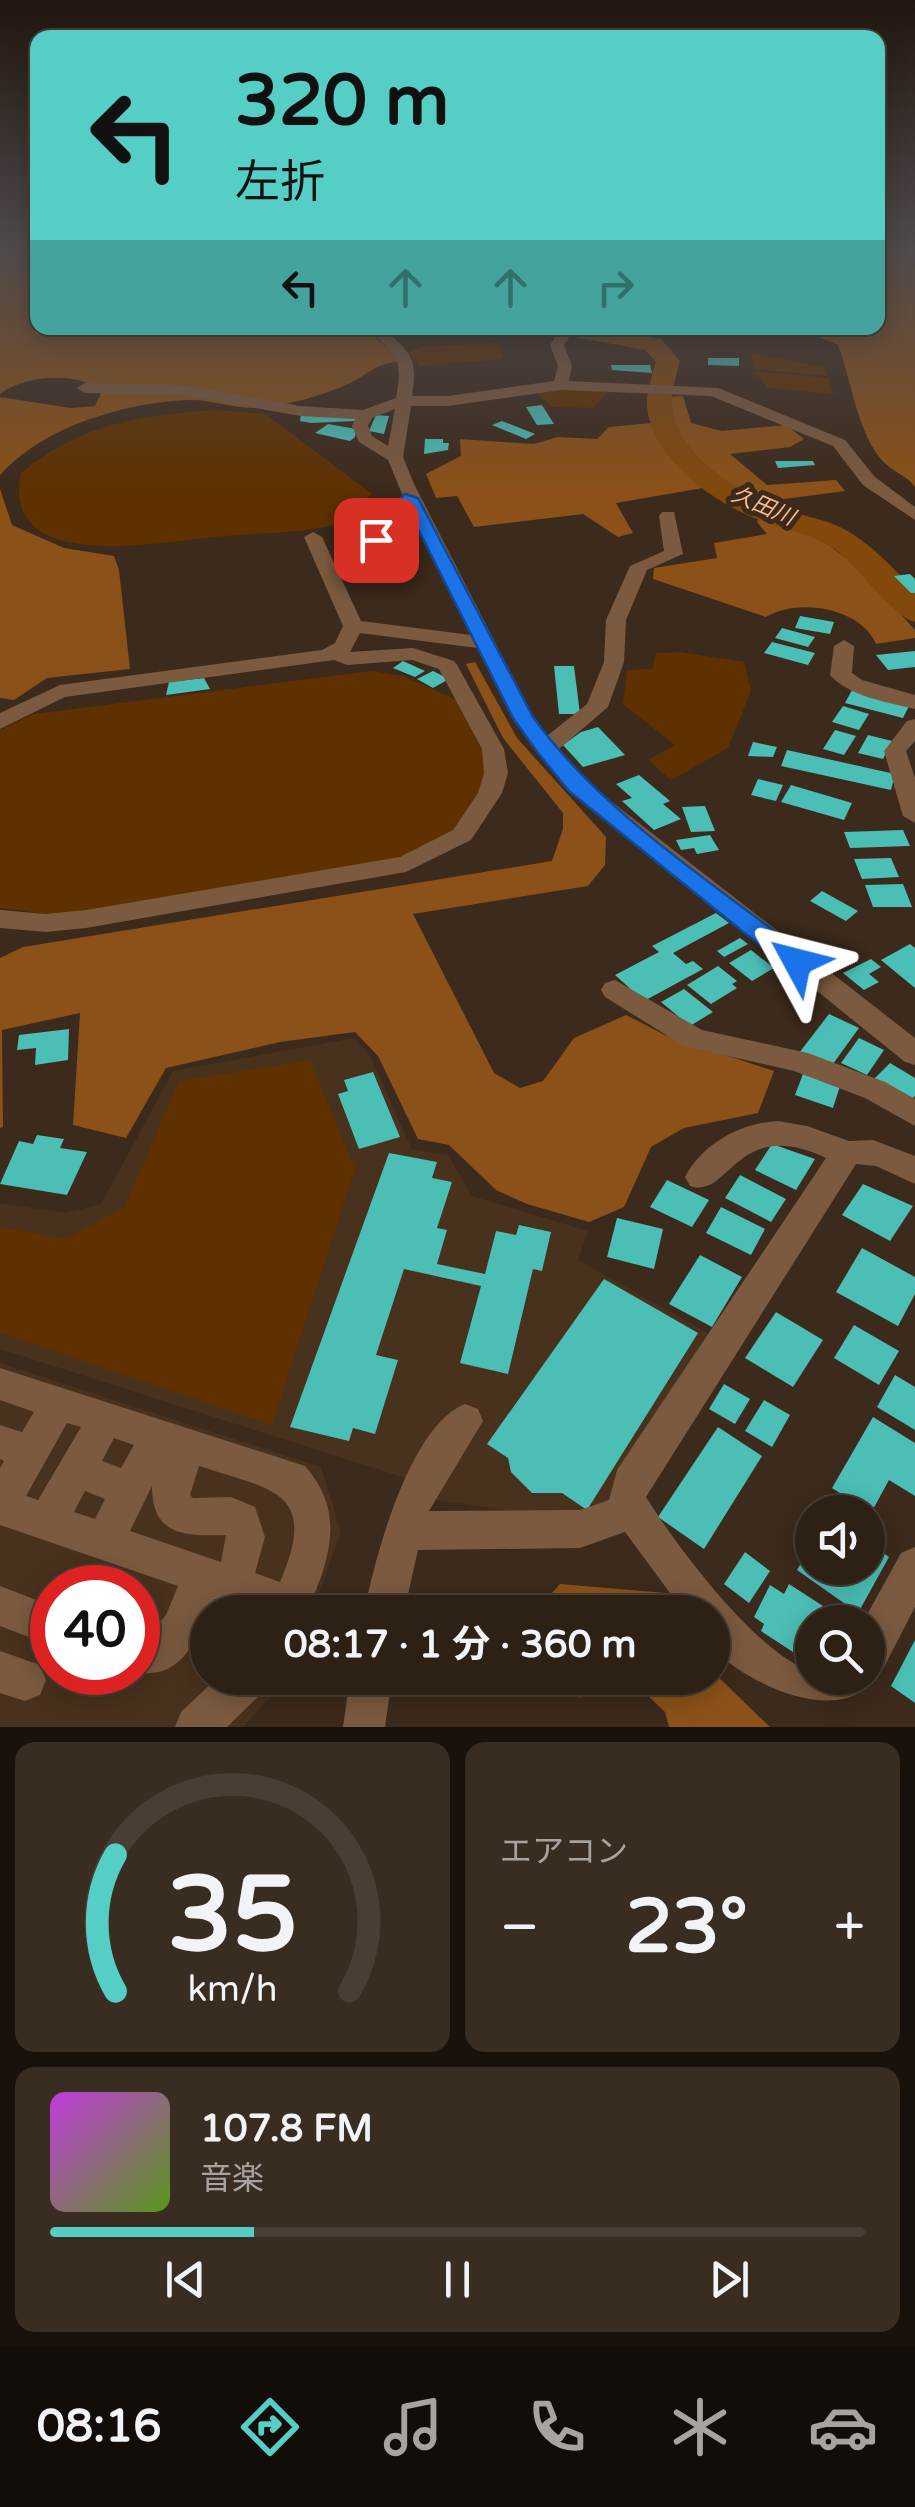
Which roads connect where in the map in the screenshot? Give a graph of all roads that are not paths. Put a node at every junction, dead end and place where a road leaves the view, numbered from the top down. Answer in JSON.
{"nodes":[{"id":1,"x":383,"y":335,"type":"edge"},
{"id":2,"x":564,"y":335,"type":"edge"},
{"id":3,"x":561,"y":385,"type":"junction"},
{"id":4,"x":85,"y":388,"type":"dead end"},
{"id":5,"x":402,"y":401,"type":"junction"},
{"id":6,"x":364,"y":415,"type":"junction"},
{"id":7,"x":395,"y":457,"type":"junction"},
{"id":8,"x":410,"y":498,"type":"junction"},
{"id":9,"x":915,"y":515,"type":"edge"},
{"id":10,"x":668,"y":516,"type":"dead end"},
{"id":11,"x":313,"y":538,"type":"dead end"},
{"id":12,"x":376,"y":540,"type":"dead end"},
{"id":13,"x":353,"y":626,"type":"junction"},
{"id":14,"x":485,"y":643,"type":"junction"},
{"id":15,"x":844,"y":646,"type":"dead end"},
{"id":16,"x":335,"y":652,"type":"junction"},
{"id":17,"x":915,"y":702,"type":"edge"},
{"id":18,"x":0,"y":722,"type":"edge"},
{"id":19,"x":915,"y":726,"type":"edge"},
{"id":20,"x":546,"y":749,"type":"junction"},
{"id":21,"x":915,"y":816,"type":"edge"},
{"id":22,"x":0,"y":919,"type":"edge"},
{"id":23,"x":615,"y":990,"type":"dead end"},
{"id":24,"x":915,"y":1054,"type":"edge"},
{"id":25,"x":915,"y":1114,"type":"edge"},
{"id":26,"x":846,"y":1154,"type":"junction"},
{"id":27,"x":915,"y":1171,"type":"edge"},
{"id":28,"x":701,"y":1177,"type":"dead end"},
{"id":29,"x":0,"y":1384,"type":"edge"},
{"id":30,"x":58,"y":1403,"type":"junction"},
{"id":31,"x":106,"y":1418,"type":"junction"},
{"id":32,"x":465,"y":1421,"type":"dead end"},
{"id":33,"x":174,"y":1440,"type":"junction"},
{"id":34,"x":15,"y":1448,"type":"edge"},
{"id":35,"x":76,"y":1470,"type":"junction"},
{"id":36,"x":130,"y":1490,"type":"junction"},
{"id":37,"x":0,"y":1505,"type":"edge"},
{"id":38,"x":632,"y":1512,"type":"junction"},
{"id":39,"x":47,"y":1522,"type":"junction"},
{"id":40,"x":403,"y":1531,"type":"junction"},
{"id":41,"x":104,"y":1542,"type":"junction"},
{"id":42,"x":915,"y":1567,"type":"edge"},
{"id":43,"x":216,"y":1581,"type":"junction"},
{"id":44,"x":252,"y":1595,"type":"edge"},
{"id":45,"x":293,"y":1595,"type":"edge"},
{"id":46,"x":388,"y":1595,"type":"edge"},
{"id":47,"x":696,"y":1595,"type":"edge"},
{"id":48,"x":0,"y":1606,"type":"edge"},
{"id":49,"x":30,"y":1618,"type":"edge"},
{"id":50,"x":885,"y":1623,"type":"edge"},
{"id":51,"x":730,"y":1638,"type":"edge"},
{"id":52,"x":160,"y":1652,"type":"edge"},
{"id":53,"x":795,"y":1692,"type":"edge"},
{"id":54,"x":229,"y":1695,"type":"edge"},
{"id":55,"x":369,"y":1695,"type":"edge"},
{"id":56,"x":799,"y":1695,"type":"edge"},
{"id":57,"x":839,"y":1695,"type":"edge"},
{"id":58,"x":196,"y":1727,"type":"edge"},
{"id":59,"x":364,"y":1727,"type":"edge"}],
"edges":[{"from":1,"to":5,"type":"street"},
{"from":2,"to":3,"type":"street"},
{"from":3,"to":5,"type":"street"},
{"from":3,"to":9,"type":"street"},
{"from":4,"to":6,"type":"street"},
{"from":5,"to":6,"type":"street"},
{"from":5,"to":7,"type":"street"},
{"from":6,"to":7,"type":"street"},
{"from":7,"to":8,"type":"street"},
{"from":8,"to":12,"type":"street"},
{"from":8,"to":14,"type":"street"},
{"from":10,"to":20,"type":"street"},
{"from":11,"to":13,"type":"street"},
{"from":13,"to":14,"type":"street"},
{"from":13,"to":16,"type":"street"},
{"from":14,"to":20,"type":"street"},
{"from":15,"to":17,"type":"street"},
{"from":16,"to":18,"type":"street"},
{"from":16,"to":22,"type":"street"},
{"from":19,"to":21,"type":"street"},
{"from":20,"to":24,"type":"street"},
{"from":23,"to":25,"type":"street"},
{"from":26,"to":27,"type":"street"},
{"from":26,"to":28,"type":"street"},
{"from":26,"to":38,"type":"street"},
{"from":29,"to":30,"type":"street"},
{"from":30,"to":31,"type":"street"},
{"from":30,"to":34,"type":"street"},
{"from":31,"to":33,"type":"street"},
{"from":31,"to":35,"type":"street"},
{"from":32,"to":40,"type":"street"},
{"from":33,"to":36,"type":"street"},
{"from":33,"to":43,"type":"street"},
{"from":33,"to":45,"type":"street"},
{"from":34,"to":37,"type":"street"},
{"from":35,"to":36,"type":"street"},
{"from":35,"to":39,"type":"street"},
{"from":36,"to":41,"type":"street"},
{"from":37,"to":39,"type":"street"},
{"from":38,"to":40,"type":"street"},
{"from":38,"to":47,"type":"street"},
{"from":39,"to":41,"type":"street"},
{"from":40,"to":46,"type":"street"},
{"from":41,"to":43,"type":"street"},
{"from":42,"to":50,"type":"street"},
{"from":43,"to":44,"type":"street"},
{"from":43,"to":52,"type":"street"},
{"from":48,"to":49,"type":"street"},
{"from":51,"to":53,"type":"street"},
{"from":54,"to":58,"type":"street"},
{"from":55,"to":59,"type":"street"},
{"from":56,"to":57,"type":"street"}]}
